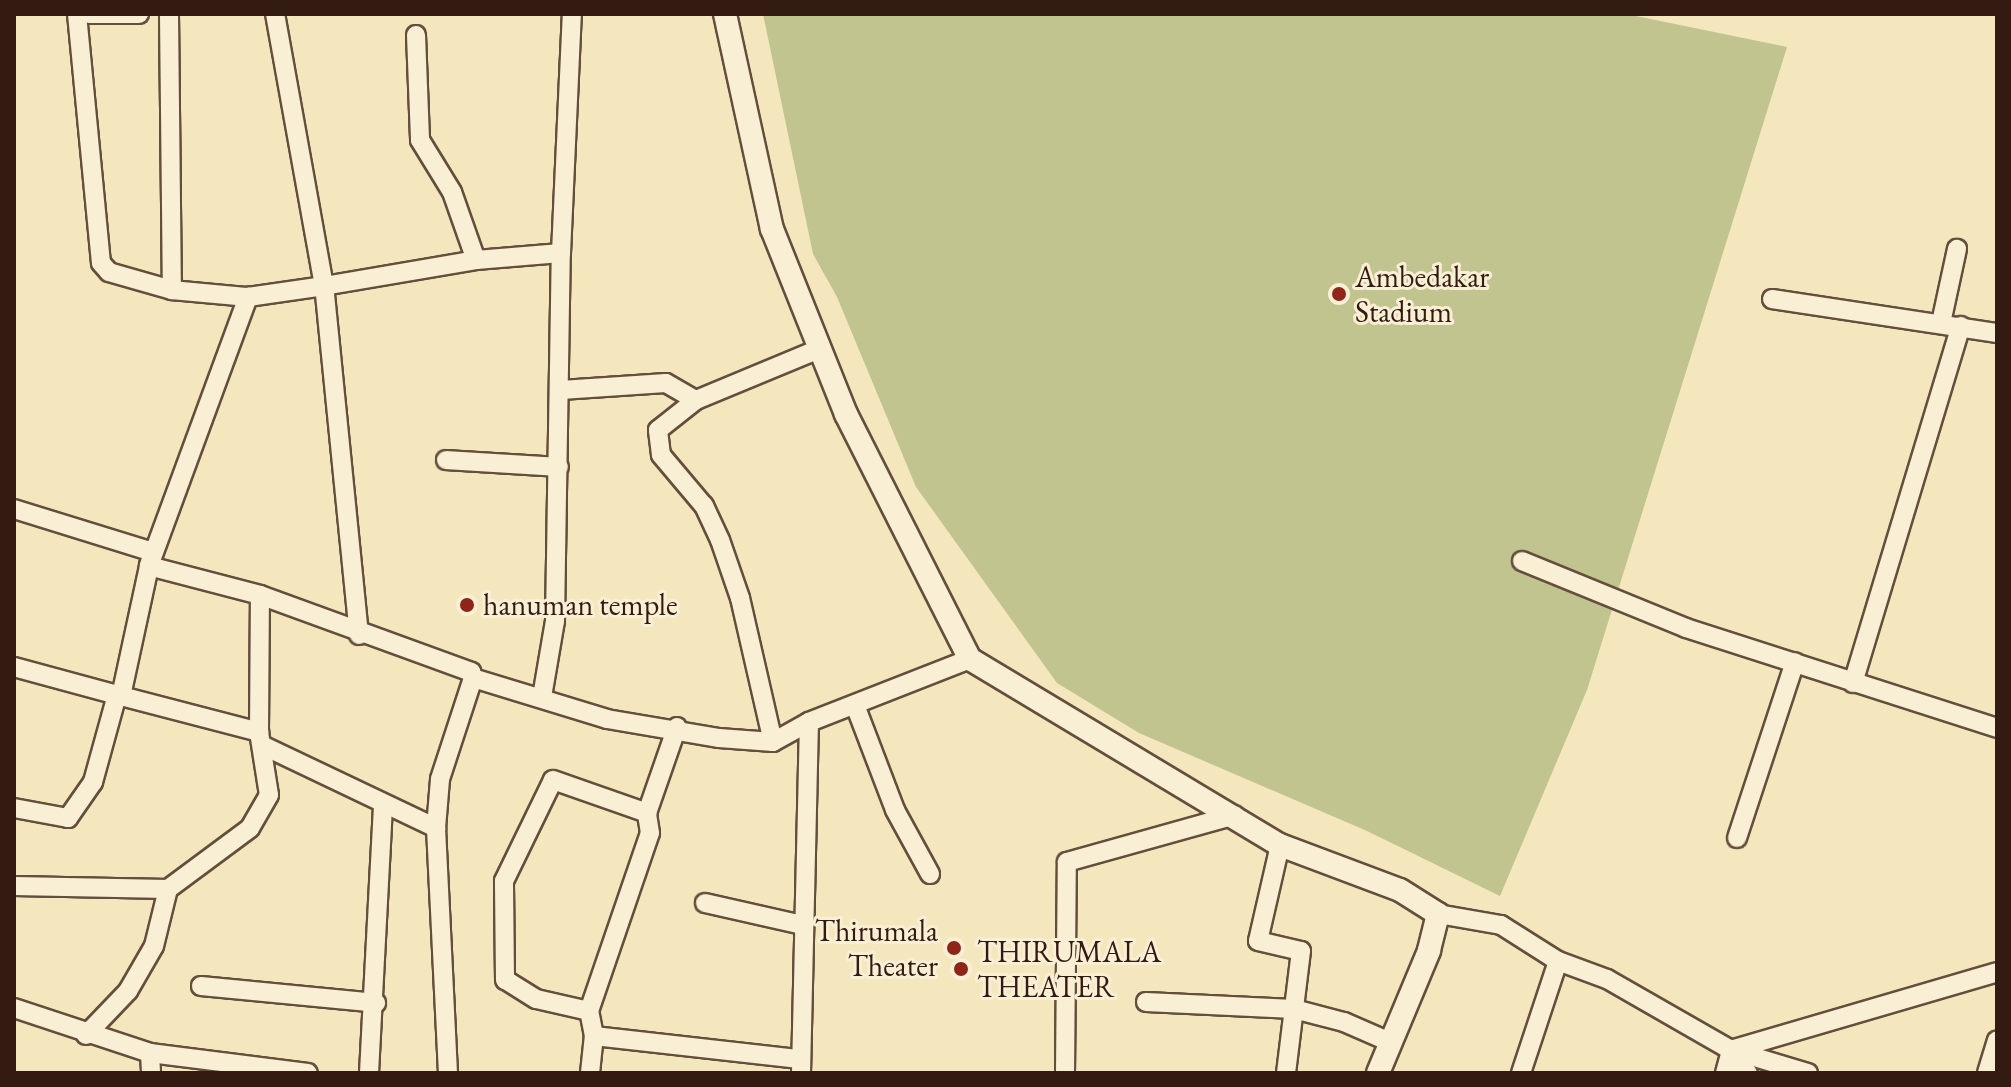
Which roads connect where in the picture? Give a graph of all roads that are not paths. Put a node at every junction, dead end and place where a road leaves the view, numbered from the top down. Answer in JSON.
{"nodes":[{"id":1,"x":77,"y":14,"type":"edge"},
{"id":2,"x":89,"y":14,"type":"edge"},
{"id":3,"x":139,"y":14,"type":"edge"},
{"id":4,"x":169,"y":14,"type":"edge"},
{"id":5,"x":275,"y":14,"type":"edge"},
{"id":6,"x":572,"y":14,"type":"edge"},
{"id":7,"x":725,"y":14,"type":"edge"},
{"id":8,"x":416,"y":35,"type":"dead end"},
{"id":9,"x":1957,"y":249,"type":"dead end"},
{"id":10,"x":561,"y":253,"type":"junction"},
{"id":11,"x":476,"y":260,"type":"junction"},
{"id":12,"x":324,"y":286,"type":"junction"},
{"id":13,"x":172,"y":290,"type":"junction"},
{"id":14,"x":248,"y":297,"type":"junction"},
{"id":15,"x":1772,"y":299,"type":"dead end"},
{"id":16,"x":1941,"y":323,"type":"junction"},
{"id":17,"x":1961,"y":326,"type":"junction"},
{"id":18,"x":1997,"y":333,"type":"edge"},
{"id":19,"x":819,"y":349,"type":"junction"},
{"id":20,"x":561,"y":390,"type":"junction"},
{"id":21,"x":696,"y":400,"type":"junction"},
{"id":22,"x":446,"y":460,"type":"dead end"},
{"id":23,"x":559,"y":467,"type":"junction"},
{"id":24,"x":14,"y":509,"type":"edge"},
{"id":25,"x":1522,"y":561,"type":"dead end"},
{"id":26,"x":149,"y":566,"type":"junction"},
{"id":27,"x":260,"y":595,"type":"junction"},
{"id":28,"x":359,"y":635,"type":"junction"},
{"id":29,"x":970,"y":659,"type":"junction"},
{"id":30,"x":1795,"y":662,"type":"junction"},
{"id":31,"x":14,"y":667,"type":"edge"},
{"id":32,"x":473,"y":678,"type":"junction"},
{"id":33,"x":1853,"y":683,"type":"junction"},
{"id":34,"x":119,"y":696,"type":"junction"},
{"id":35,"x":542,"y":697,"type":"junction"},
{"id":36,"x":855,"y":705,"type":"junction"},
{"id":37,"x":809,"y":722,"type":"junction"},
{"id":38,"x":677,"y":727,"type":"junction"},
{"id":39,"x":1997,"y":728,"type":"edge"},
{"id":40,"x":261,"y":739,"type":"junction"},
{"id":41,"x":773,"y":742,"type":"junction"},
{"id":42,"x":383,"y":806,"type":"junction"},
{"id":43,"x":14,"y":808,"type":"edge"},
{"id":44,"x":647,"y":813,"type":"junction"},
{"id":45,"x":1235,"y":815,"type":"junction"},
{"id":46,"x":436,"y":828,"type":"junction"},
{"id":47,"x":1737,"y":838,"type":"dead end"},
{"id":48,"x":1280,"y":845,"type":"junction"},
{"id":49,"x":930,"y":874,"type":"dead end"},
{"id":50,"x":14,"y":886,"type":"edge"},
{"id":51,"x":168,"y":889,"type":"junction"},
{"id":52,"x":705,"y":903,"type":"dead end"},
{"id":53,"x":1438,"y":914,"type":"junction"},
{"id":54,"x":803,"y":925,"type":"junction"},
{"id":55,"x":1558,"y":961,"type":"junction"},
{"id":56,"x":1997,"y":972,"type":"edge"},
{"id":57,"x":201,"y":986,"type":"dead end"},
{"id":58,"x":1146,"y":1002,"type":"dead end"},
{"id":59,"x":376,"y":1003,"type":"junction"},
{"id":60,"x":14,"y":1008,"type":"edge"},
{"id":61,"x":1294,"y":1009,"type":"junction"},
{"id":62,"x":589,"y":1011,"type":"junction"},
{"id":63,"x":86,"y":1035,"type":"junction"},
{"id":64,"x":594,"y":1036,"type":"junction"},
{"id":65,"x":1997,"y":1041,"type":"edge"},
{"id":66,"x":1392,"y":1043,"type":"junction"},
{"id":67,"x":1731,"y":1050,"type":"junction"},
{"id":68,"x":150,"y":1053,"type":"junction"},
{"id":69,"x":800,"y":1066,"type":"edge"},
{"id":70,"x":151,"y":1073,"type":"edge"},
{"id":71,"x":308,"y":1073,"type":"edge"},
{"id":72,"x":369,"y":1073,"type":"edge"},
{"id":73,"x":448,"y":1073,"type":"edge"},
{"id":74,"x":590,"y":1073,"type":"edge"},
{"id":75,"x":1065,"y":1073,"type":"edge"},
{"id":76,"x":1286,"y":1073,"type":"edge"},
{"id":77,"x":1378,"y":1073,"type":"edge"},
{"id":78,"x":1521,"y":1073,"type":"edge"},
{"id":79,"x":1725,"y":1073,"type":"edge"},
{"id":80,"x":1748,"y":1073,"type":"edge"},
{"id":81,"x":1808,"y":1073,"type":"edge"},
{"id":82,"x":1987,"y":1073,"type":"edge"}],
"edges":[{"from":1,"to":13,"type":"street"},
{"from":2,"to":3,"type":"street"},
{"from":4,"to":13,"type":"street"},
{"from":5,"to":12,"type":"street"},
{"from":6,"to":10,"type":"street"},
{"from":7,"to":19,"type":"street"},
{"from":8,"to":11,"type":"street"},
{"from":9,"to":16,"type":"street"},
{"from":10,"to":11,"type":"street"},
{"from":10,"to":20,"type":"street"},
{"from":11,"to":12,"type":"street"},
{"from":12,"to":14,"type":"street"},
{"from":12,"to":28,"type":"street"},
{"from":13,"to":14,"type":"street"},
{"from":14,"to":26,"type":"street"},
{"from":15,"to":16,"type":"street"},
{"from":16,"to":17,"type":"street"},
{"from":17,"to":18,"type":"street"},
{"from":17,"to":33,"type":"street"},
{"from":19,"to":21,"type":"street"},
{"from":19,"to":29,"type":"street"},
{"from":20,"to":21,"type":"street"},
{"from":20,"to":23,"type":"street"},
{"from":21,"to":41,"type":"street"},
{"from":22,"to":23,"type":"street"},
{"from":23,"to":35,"type":"street"},
{"from":24,"to":26,"type":"street"},
{"from":25,"to":30,"type":"street"},
{"from":26,"to":27,"type":"street"},
{"from":26,"to":34,"type":"street"},
{"from":27,"to":28,"type":"street"},
{"from":27,"to":40,"type":"street"},
{"from":28,"to":32,"type":"street"},
{"from":29,"to":36,"type":"street"},
{"from":29,"to":45,"type":"street"},
{"from":30,"to":33,"type":"street"},
{"from":30,"to":47,"type":"street"},
{"from":31,"to":34,"type":"street"},
{"from":32,"to":35,"type":"street"},
{"from":32,"to":46,"type":"street"},
{"from":33,"to":39,"type":"street"},
{"from":34,"to":40,"type":"street"},
{"from":34,"to":43,"type":"street"},
{"from":35,"to":38,"type":"street"},
{"from":36,"to":37,"type":"street"},
{"from":36,"to":49,"type":"street"},
{"from":37,"to":41,"type":"street"},
{"from":37,"to":54,"type":"street"},
{"from":38,"to":41,"type":"street"},
{"from":38,"to":44,"type":"street"},
{"from":40,"to":42,"type":"street"},
{"from":40,"to":51,"type":"street"},
{"from":42,"to":46,"type":"street"},
{"from":42,"to":59,"type":"street"},
{"from":44,"to":62,"type":"street"},
{"from":44,"to":62,"type":"street"},
{"from":45,"to":48,"type":"street"},
{"from":45,"to":75,"type":"street"},
{"from":46,"to":73,"type":"street"},
{"from":48,"to":53,"type":"street"},
{"from":48,"to":61,"type":"street"},
{"from":50,"to":51,"type":"street"},
{"from":51,"to":63,"type":"street"},
{"from":52,"to":54,"type":"street"},
{"from":53,"to":55,"type":"street"},
{"from":53,"to":66,"type":"street"},
{"from":54,"to":69,"type":"street"},
{"from":55,"to":67,"type":"street"},
{"from":55,"to":78,"type":"street"},
{"from":56,"to":67,"type":"street"},
{"from":57,"to":59,"type":"street"},
{"from":58,"to":61,"type":"street"},
{"from":59,"to":72,"type":"street"},
{"from":60,"to":63,"type":"street"},
{"from":61,"to":66,"type":"street"},
{"from":61,"to":76,"type":"street"},
{"from":62,"to":64,"type":"street"},
{"from":63,"to":68,"type":"street"},
{"from":64,"to":69,"type":"street"},
{"from":64,"to":74,"type":"street"},
{"from":65,"to":82,"type":"street"},
{"from":66,"to":77,"type":"street"},
{"from":67,"to":79,"type":"street"},
{"from":67,"to":80,"type":"street"},
{"from":67,"to":81,"type":"street"},
{"from":68,"to":70,"type":"street"},
{"from":68,"to":71,"type":"street"}]}
